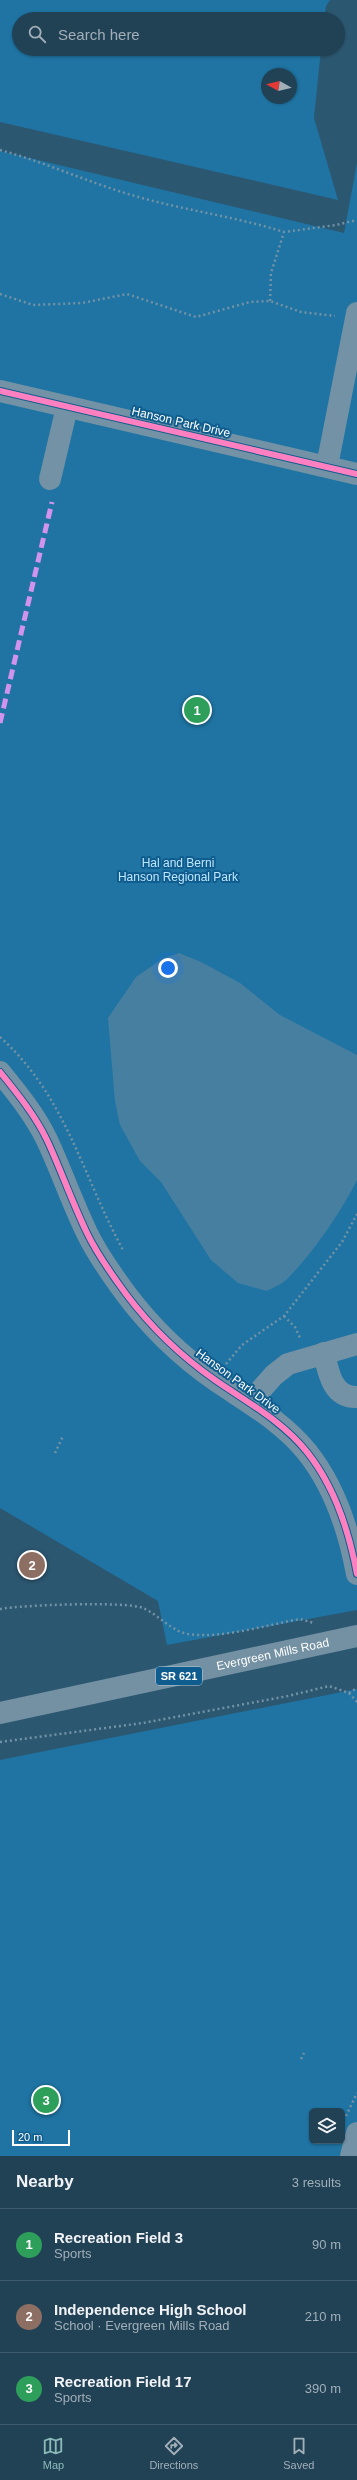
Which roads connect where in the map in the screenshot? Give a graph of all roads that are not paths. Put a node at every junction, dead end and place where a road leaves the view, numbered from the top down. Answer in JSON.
{"nodes":[{"id":1,"x":356,"y":316,"type":"edge"},
{"id":2,"x":0,"y":392,"type":"edge"},
{"id":3,"x":67,"y":407,"type":"junction"},
{"id":4,"x":327,"y":466,"type":"junction"},
{"id":5,"x":357,"y":474,"type":"edge"},
{"id":6,"x":50,"y":480,"type":"dead end"},
{"id":7,"x":0,"y":1072,"type":"edge"},
{"id":8,"x":357,"y":1344,"type":"edge"},
{"id":9,"x":315,"y":1355,"type":"junction"},
{"id":10,"x":357,"y":1397,"type":"edge"},
{"id":11,"x":250,"y":1402,"type":"junction"},
{"id":12,"x":357,"y":1574,"type":"edge"},
{"id":13,"x":357,"y":1636,"type":"edge"},
{"id":14,"x":0,"y":1713,"type":"edge"},
{"id":15,"x":351,"y":2125,"type":"edge"},
{"id":16,"x":352,"y":2156,"type":"edge"}],
"edges":[{"from":1,"to":4,"type":"street"},
{"from":2,"to":3,"type":"street","name":"Hanson Park Drive"},
{"from":3,"to":4,"type":"street","name":"Hanson Park Drive"},
{"from":3,"to":6,"type":"street"},
{"from":4,"to":5,"type":"street","name":"Hanson Park Drive"},
{"from":7,"to":11,"type":"street","name":"Hanson Park Drive"},
{"from":8,"to":9,"type":"street"},
{"from":9,"to":10,"type":"street"},
{"from":9,"to":11,"type":"street"},
{"from":11,"to":12,"type":"street","name":"Hanson Park Drive"},
{"from":13,"to":14,"type":"main road","name":"Evergreen Mills Road","number":"SR 621"},
{"from":15,"to":16,"type":"street"}]}
